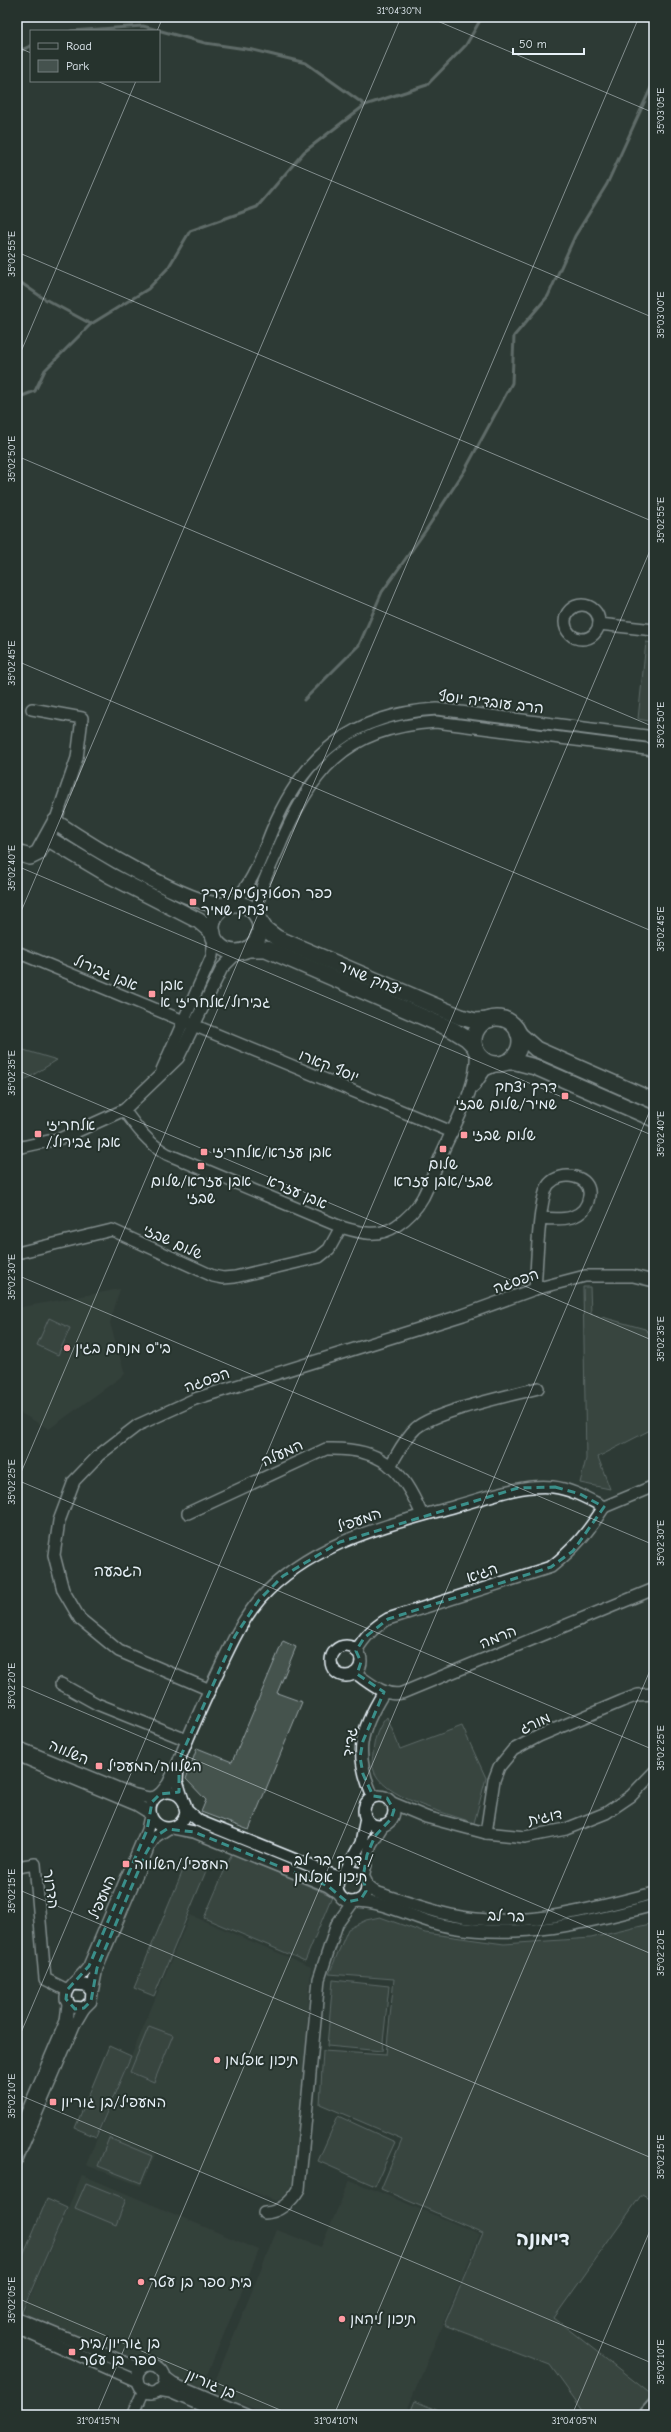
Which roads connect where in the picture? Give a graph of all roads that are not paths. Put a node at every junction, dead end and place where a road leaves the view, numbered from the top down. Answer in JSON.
{"nodes":[{"id":1,"x":599,"y":624,"type":"dead end"},
{"id":2,"x":654,"y":630,"type":"edge"},
{"id":3,"x":32,"y":709,"type":"dead end"},
{"id":4,"x":654,"y":737,"type":"edge"},
{"id":5,"x":654,"y":750,"type":"edge"},
{"id":6,"x":55,"y":822,"type":"junction"},
{"id":7,"x":47,"y":838,"type":"junction"},
{"id":8,"x":17,"y":853,"type":"edge"},
{"id":9,"x":229,"y":905,"type":"junction"},
{"id":10,"x":258,"y":918,"type":"junction"},
{"id":11,"x":213,"y":935,"type":"junction"},
{"id":12,"x":243,"y":950,"type":"junction"},
{"id":13,"x":17,"y":952,"type":"edge"},
{"id":14,"x":489,"y":1020,"type":"junction"},
{"id":15,"x":184,"y":1022,"type":"junction"},
{"id":16,"x":195,"y":1027,"type":"junction"},
{"id":17,"x":518,"y":1033,"type":"junction"},
{"id":18,"x":475,"y":1048,"type":"junction"},
{"id":19,"x":502,"y":1063,"type":"junction"},
{"id":20,"x":158,"y":1078,"type":"junction"},
{"id":21,"x":654,"y":1101,"type":"edge"},
{"id":22,"x":465,"y":1102,"type":"junction"},
{"id":23,"x":124,"y":1110,"type":"junction"},
{"id":24,"x":654,"y":1119,"type":"edge"},
{"id":25,"x":452,"y":1132,"type":"junction"},
{"id":26,"x":17,"y":1148,"type":"edge"},
{"id":27,"x":541,"y":1218,"type":"junction"},
{"id":28,"x":341,"y":1227,"type":"junction"},
{"id":29,"x":17,"y":1253,"type":"edge"},
{"id":30,"x":654,"y":1281,"type":"edge"},
{"id":31,"x":535,"y":1288,"type":"junction"},
{"id":32,"x":538,"y":1388,"type":"dead end"},
{"id":33,"x":390,"y":1466,"type":"junction"},
{"id":34,"x":654,"y":1486,"type":"edge"},
{"id":35,"x":604,"y":1507,"type":"junction"},
{"id":36,"x":188,"y":1513,"type":"dead end"},
{"id":37,"x":422,"y":1516,"type":"junction"},
{"id":38,"x":654,"y":1589,"type":"edge"},
{"id":39,"x":356,"y":1650,"type":"junction"},
{"id":40,"x":355,"y":1673,"type":"junction"},
{"id":41,"x":61,"y":1684,"type":"dead end"},
{"id":42,"x":210,"y":1690,"type":"junction"},
{"id":43,"x":384,"y":1692,"type":"junction"},
{"id":44,"x":654,"y":1694,"type":"edge"},
{"id":45,"x":187,"y":1740,"type":"junction"},
{"id":46,"x":17,"y":1747,"type":"edge"},
{"id":47,"x":17,"y":1755,"type":"edge"},
{"id":48,"x":179,"y":1760,"type":"junction"},
{"id":49,"x":654,"y":1772,"type":"edge"},
{"id":50,"x":157,"y":1796,"type":"junction"},
{"id":51,"x":373,"y":1797,"type":"junction"},
{"id":52,"x":390,"y":1802,"type":"junction"},
{"id":53,"x":184,"y":1804,"type":"junction"},
{"id":54,"x":150,"y":1815,"type":"junction"},
{"id":55,"x":426,"y":1817,"type":"junction"},
{"id":56,"x":366,"y":1818,"type":"junction"},
{"id":57,"x":387,"y":1822,"type":"junction"},
{"id":58,"x":170,"y":1828,"type":"junction"},
{"id":59,"x":486,"y":1833,"type":"junction"},
{"id":60,"x":17,"y":1866,"type":"edge"},
{"id":61,"x":343,"y":1875,"type":"junction"},
{"id":62,"x":365,"y":1881,"type":"junction"},
{"id":63,"x":654,"y":1893,"type":"edge"},
{"id":64,"x":339,"y":1894,"type":"junction"},
{"id":65,"x":355,"y":1902,"type":"junction"},
{"id":66,"x":654,"y":1905,"type":"edge"},
{"id":67,"x":338,"y":1924,"type":"junction"},
{"id":68,"x":70,"y":1987,"type":"junction"},
{"id":69,"x":92,"y":1992,"type":"junction"},
{"id":70,"x":68,"y":2004,"type":"junction"},
{"id":71,"x":84,"y":2008,"type":"junction"},
{"id":72,"x":17,"y":2136,"type":"edge"},
{"id":73,"x":17,"y":2159,"type":"edge"},
{"id":74,"x":264,"y":2213,"type":"dead end"},
{"id":75,"x":17,"y":2318,"type":"edge"},
{"id":76,"x":17,"y":2328,"type":"edge"},
{"id":77,"x":141,"y":2369,"type":"junction"},
{"id":78,"x":166,"y":2378,"type":"junction"},
{"id":79,"x":137,"y":2381,"type":"junction"},
{"id":80,"x":144,"y":2390,"type":"junction"},
{"id":81,"x":158,"y":2390,"type":"junction"},
{"id":82,"x":654,"y":2407,"type":"edge"},
{"id":83,"x":133,"y":2415,"type":"edge"},
{"id":84,"x":224,"y":2415,"type":"edge"},
{"id":85,"x":246,"y":2415,"type":"edge"},
{"id":86,"x":647,"y":2415,"type":"edge"}],
"edges":[{"from":1,"to":2,"type":"street"},
{"from":3,"to":6,"type":"street"},
{"from":4,"to":9,"type":"street","name":"הרב עובדיה יוסף"},
{"from":5,"to":10,"type":"street","name":"הרב עובדיה יוסף"},
{"from":6,"to":7,"type":"main road"},
{"from":6,"to":9,"type":"main road"},
{"from":7,"to":8,"type":"main road"},
{"from":7,"to":11,"type":"main road"},
{"from":9,"to":10,"type":"main road"},
{"from":9,"to":11,"type":"main road"},
{"from":10,"to":12,"type":"main road"},
{"from":10,"to":14,"type":"main road","name":"יצחק שמיר"},
{"from":11,"to":12,"type":"main road"},
{"from":11,"to":15,"type":"street"},
{"from":12,"to":16,"type":"street"},
{"from":12,"to":18,"type":"main road","name":"יצחק שמיר"},
{"from":13,"to":15,"type":"street","name":"אבן גבירול"},
{"from":14,"to":17,"type":"main road"},
{"from":14,"to":18,"type":"main road"},
{"from":15,"to":16,"type":"street","name":"אבן גבירול"},
{"from":15,"to":20,"type":"street"},
{"from":16,"to":20,"type":"street"},
{"from":16,"to":25,"type":"street","name":"יוסף קארו"},
{"from":17,"to":19,"type":"main road"},
{"from":17,"to":21,"type":"main road"},
{"from":18,"to":19,"type":"main road"},
{"from":18,"to":22,"type":"street"},
{"from":19,"to":22,"type":"street"},
{"from":19,"to":24,"type":"main road"},
{"from":20,"to":23,"type":"street"},
{"from":22,"to":25,"type":"street"},
{"from":23,"to":26,"type":"street"},
{"from":23,"to":28,"type":"street","name":"אבן עזרא"},
{"from":25,"to":28,"type":"street"},
{"from":27,"to":27,"type":"street"},
{"from":27,"to":31,"type":"street"},
{"from":28,"to":29,"type":"street","name":"שלום שבזי"},
{"from":30,"to":31,"type":"street","name":"הפסגה"},
{"from":31,"to":42,"type":"street","name":"הפסגה"},
{"from":32,"to":33,"type":"street"},
{"from":33,"to":36,"type":"street","name":"המעלה"},
{"from":33,"to":37,"type":"street","name":"המעלה"},
{"from":34,"to":35,"type":"street"},
{"from":35,"to":37,"type":"street","name":"המעפיל"},
{"from":35,"to":39,"type":"street","name":"הגיא"},
{"from":37,"to":42,"type":"street","name":"המעפיל"},
{"from":38,"to":43,"type":"street","name":"הרמה"},
{"from":39,"to":40,"type":"street"},
{"from":39,"to":40,"type":"street"},
{"from":40,"to":43,"type":"street"},
{"from":41,"to":45,"type":"street"},
{"from":42,"to":45,"type":"street","name":"המעפיל"},
{"from":43,"to":51,"type":"street","name":"גדיד"},
{"from":44,"to":59,"type":"street","name":"מורג"},
{"from":45,"to":48,"type":"street","name":"המעפיל"},
{"from":46,"to":50,"type":"street","name":"השלווה"},
{"from":47,"to":54,"type":"street","name":"השלווה"},
{"from":48,"to":50,"type":"street","name":"המעפיל"},
{"from":48,"to":53,"type":"street","name":"המעפיל"},
{"from":49,"to":59,"type":"street","name":"דוגית"},
{"from":50,"to":53,"type":"street"},
{"from":50,"to":54,"type":"street"},
{"from":51,"to":52,"type":"street"},
{"from":51,"to":56,"type":"street"},
{"from":52,"to":55,"type":"street","name":"דוגית"},
{"from":52,"to":57,"type":"street"},
{"from":53,"to":58,"type":"street"},
{"from":53,"to":61,"type":"street"},
{"from":54,"to":58,"type":"street"},
{"from":54,"to":68,"type":"street","name":"המעפיל"},
{"from":55,"to":57,"type":"street","name":"דוגית"},
{"from":55,"to":59,"type":"street","name":"דוגית"},
{"from":56,"to":57,"type":"street"},
{"from":56,"to":61,"type":"street"},
{"from":57,"to":62,"type":"street"},
{"from":58,"to":64,"type":"street"},
{"from":58,"to":69,"type":"street","name":"המעפיל"},
{"from":60,"to":68,"type":"street","name":"הדרור"},
{"from":61,"to":62,"type":"street"},
{"from":61,"to":64,"type":"street"},
{"from":62,"to":63,"type":"street","name":"בר לב"},
{"from":62,"to":65,"type":"street"},
{"from":64,"to":65,"type":"street"},
{"from":64,"to":67,"type":"street"},
{"from":65,"to":66,"type":"street","name":"בר לב"},
{"from":65,"to":67,"type":"street"},
{"from":67,"to":74,"type":"street"},
{"from":68,"to":69,"type":"street"},
{"from":68,"to":70,"type":"street"},
{"from":69,"to":71,"type":"street"},
{"from":70,"to":71,"type":"street"},
{"from":70,"to":72,"type":"street"},
{"from":71,"to":73,"type":"street"},
{"from":75,"to":77,"type":"street"},
{"from":76,"to":79,"type":"street"},
{"from":77,"to":78,"type":"street"},
{"from":77,"to":79,"type":"street"},
{"from":78,"to":81,"type":"street"},
{"from":78,"to":85,"type":"street","name":"בן גוריון"},
{"from":79,"to":80,"type":"street"},
{"from":80,"to":81,"type":"street"},
{"from":80,"to":83,"type":"street"},
{"from":81,"to":84,"type":"street","name":"בן גוריון"},
{"from":82,"to":86,"type":"main road"}]}
